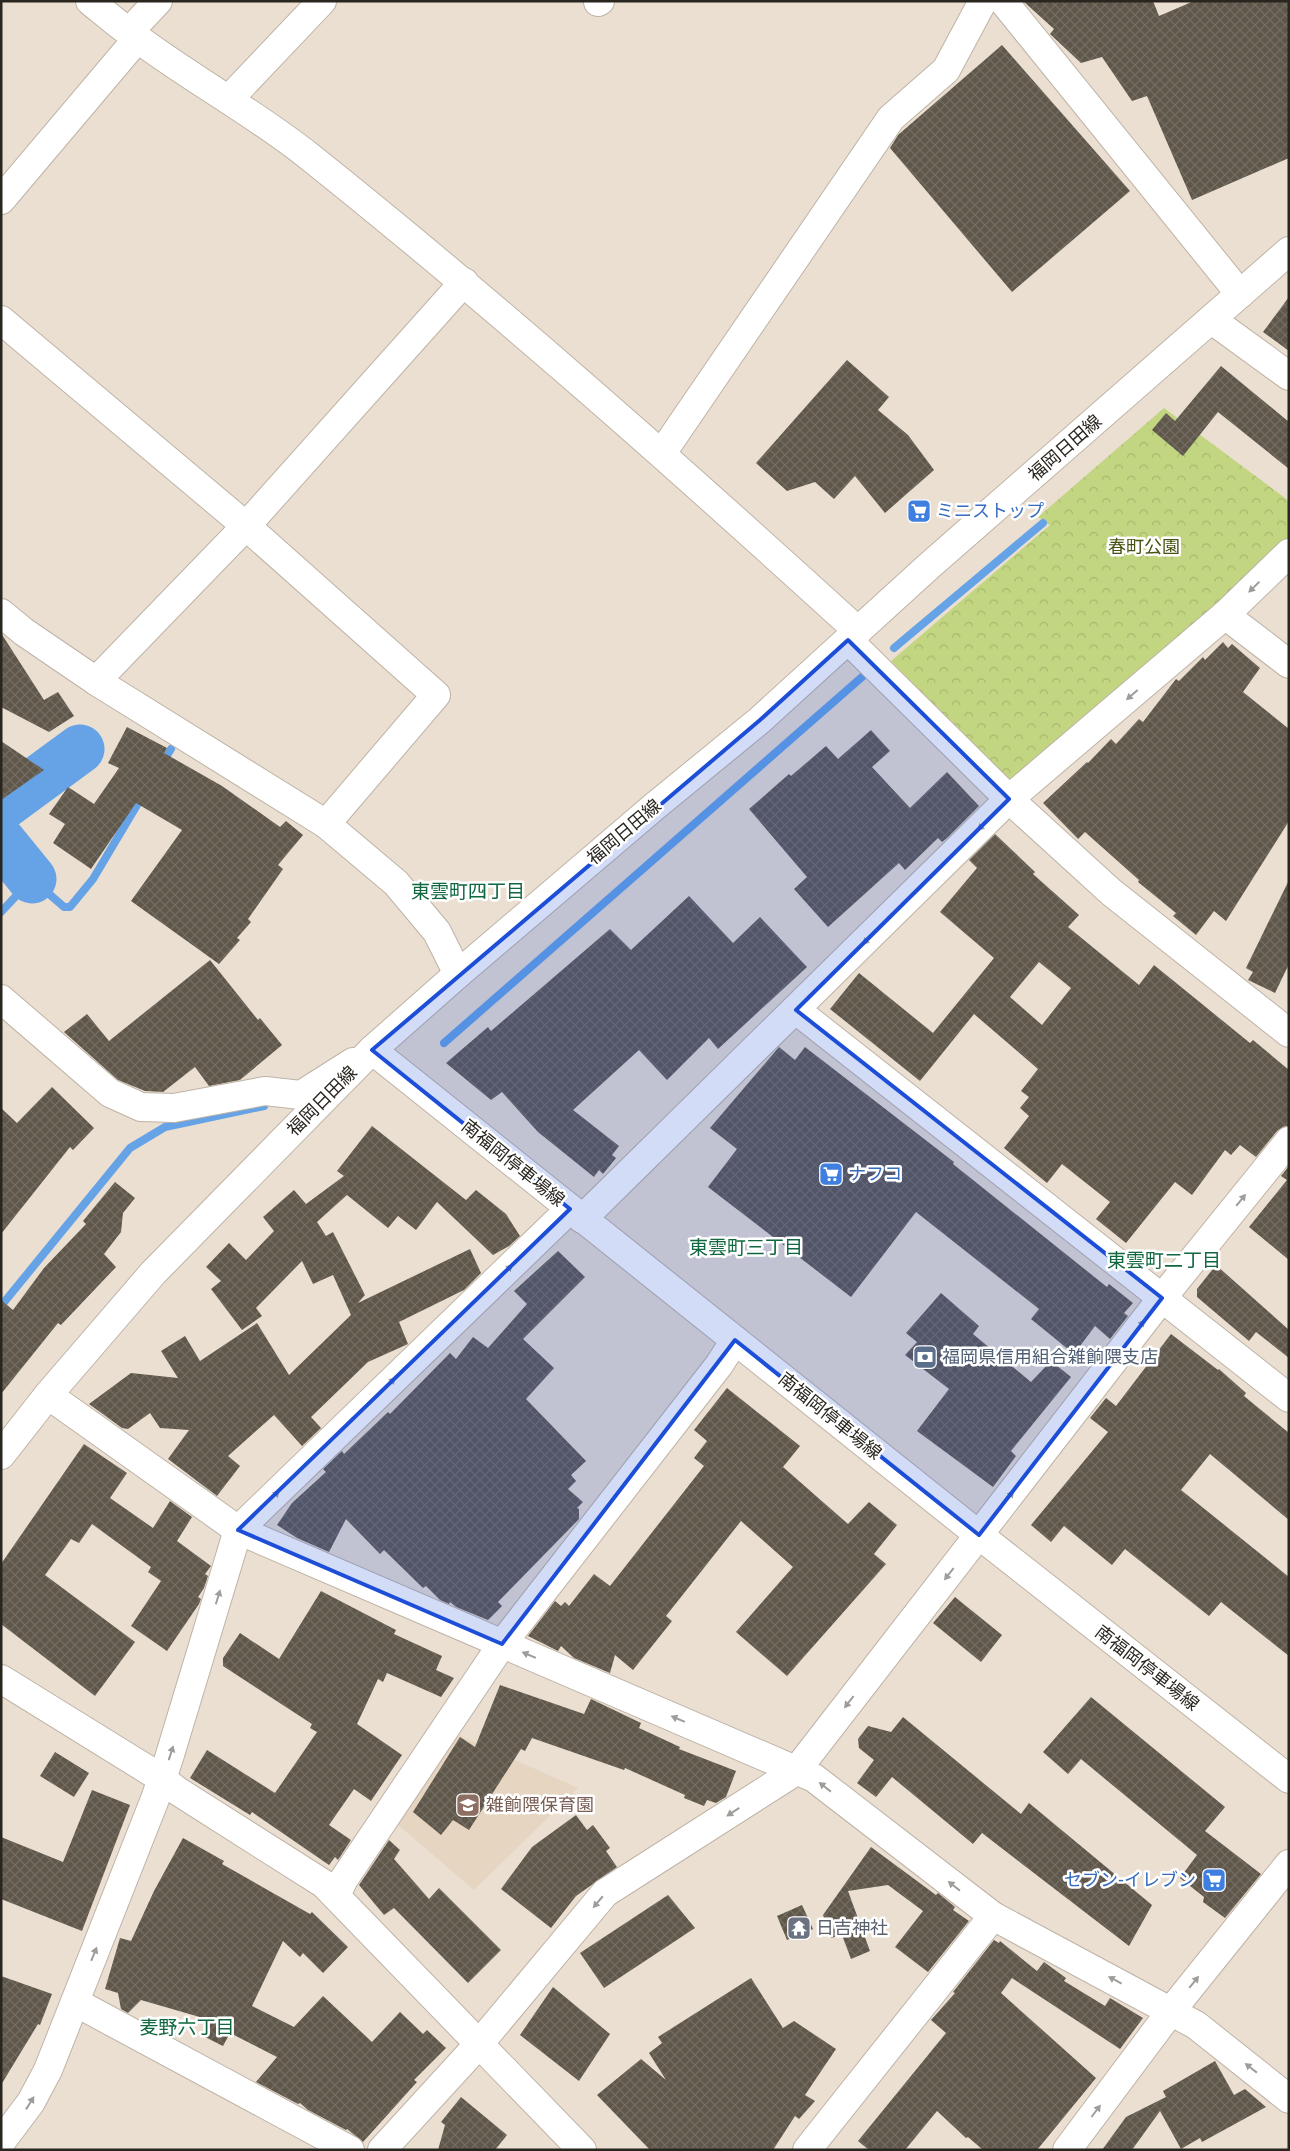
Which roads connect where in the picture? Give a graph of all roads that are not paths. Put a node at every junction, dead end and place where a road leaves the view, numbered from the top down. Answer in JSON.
{"nodes":[{"id":1,"x":90,"y":1,"type":"edge"},
{"id":2,"x":158,"y":1,"type":"edge"},
{"id":3,"x":322,"y":1,"type":"edge"},
{"id":4,"x":983,"y":1,"type":"edge"},
{"id":5,"x":1003,"y":1,"type":"edge"},
{"id":6,"x":133,"y":35,"type":"junction"},
{"id":7,"x":230,"y":99,"type":"junction"},
{"id":8,"x":1,"y":200,"type":"edge"},
{"id":9,"x":1289,"y":250,"type":"edge"},
{"id":10,"x":464,"y":282,"type":"junction"},
{"id":11,"x":1240,"y":294,"type":"junction"},
{"id":12,"x":1,"y":320,"type":"edge"},
{"id":13,"x":1212,"y":320,"type":"junction"},
{"id":14,"x":1289,"y":376,"type":"edge"},
{"id":15,"x":662,"y":453,"type":"junction"},
{"id":16,"x":246,"y":526,"type":"junction"},
{"id":17,"x":1289,"y":554,"type":"edge"},
{"id":18,"x":1,"y":613,"type":"edge"},
{"id":19,"x":1225,"y":615,"type":"junction"},
{"id":20,"x":853,"y":635,"type":"junction"},
{"id":21,"x":1289,"y":664,"type":"edge"},
{"id":22,"x":96,"y":681,"type":"junction"},
{"id":23,"x":1010,"y":799,"type":"junction"},
{"id":24,"x":326,"y":824,"type":"junction"},
{"id":25,"x":458,"y":974,"type":"junction"},
{"id":26,"x":1,"y":999,"type":"edge"},
{"id":27,"x":796,"y":1010,"type":"junction"},
{"id":28,"x":1289,"y":1033,"type":"edge"},
{"id":29,"x":372,"y":1050,"type":"junction"},
{"id":30,"x":1289,"y":1141,"type":"edge"},
{"id":31,"x":576,"y":1214,"type":"junction"},
{"id":32,"x":1162,"y":1298,"type":"junction"},
{"id":33,"x":735,"y":1340,"type":"junction"},
{"id":34,"x":48,"y":1395,"type":"junction"},
{"id":35,"x":1289,"y":1398,"type":"edge"},
{"id":36,"x":4,"y":1447,"type":"edge"},
{"id":37,"x":238,"y":1530,"type":"junction"},
{"id":38,"x":979,"y":1535,"type":"junction"},
{"id":39,"x":502,"y":1644,"type":"junction"},
{"id":40,"x":1,"y":1678,"type":"edge"},
{"id":41,"x":796,"y":1771,"type":"junction"},
{"id":42,"x":161,"y":1778,"type":"junction"},
{"id":43,"x":1289,"y":1779,"type":"edge"},
{"id":44,"x":1289,"y":1864,"type":"edge"},
{"id":45,"x":336,"y":1895,"type":"junction"},
{"id":46,"x":993,"y":1916,"type":"junction"},
{"id":47,"x":75,"y":2002,"type":"junction"},
{"id":48,"x":1171,"y":2011,"type":"junction"},
{"id":49,"x":479,"y":2044,"type":"junction"},
{"id":50,"x":1289,"y":2099,"type":"edge"},
{"id":51,"x":1,"y":2142,"type":"edge"},
{"id":52,"x":350,"y":2150,"type":"edge"},
{"id":53,"x":382,"y":2150,"type":"edge"},
{"id":54,"x":582,"y":2150,"type":"edge"},
{"id":55,"x":807,"y":2150,"type":"edge"},
{"id":56,"x":1066,"y":2150,"type":"edge"}],
"edges":[{"from":1,"to":6,"type":"street"},
{"from":2,"to":6,"type":"street"},
{"from":3,"to":7,"type":"street"},
{"from":4,"to":15,"type":"street"},
{"from":5,"to":11,"type":"street"},
{"from":6,"to":7,"type":"street"},
{"from":6,"to":8,"type":"street"},
{"from":7,"to":10,"type":"street"},
{"from":9,"to":11,"type":"street","name":"福岡日田線"},
{"from":10,"to":15,"type":"street"},
{"from":10,"to":16,"type":"street"},
{"from":11,"to":13,"type":"street","name":"福岡日田線"},
{"from":12,"to":16,"type":"street"},
{"from":13,"to":14,"type":"street"},
{"from":13,"to":20,"type":"street","name":"福岡日田線"},
{"from":15,"to":20,"type":"street"},
{"from":16,"to":22,"type":"street"},
{"from":16,"to":24,"type":"street"},
{"from":17,"to":19,"type":"street","one_way":true},
{"from":18,"to":22,"type":"street"},
{"from":19,"to":21,"type":"street"},
{"from":19,"to":23,"type":"street","one_way":true},
{"from":20,"to":23,"type":"street"},
{"from":20,"to":25,"type":"street","name":"福岡日田線"},
{"from":22,"to":24,"type":"street"},
{"from":23,"to":27,"type":"street","one_way":true},
{"from":23,"to":28,"type":"street"},
{"from":24,"to":25,"type":"street"},
{"from":25,"to":29,"type":"street","name":"福岡日田線"},
{"from":26,"to":29,"type":"street"},
{"from":27,"to":31,"type":"street"},
{"from":27,"to":32,"type":"street"},
{"from":29,"to":31,"type":"street","name":"南福岡停車場線"},
{"from":29,"to":34,"type":"street","name":"福岡日田線"},
{"from":32,"to":30,"type":"street","one_way":true},
{"from":31,"to":33,"type":"street","name":"南福岡停車場線"},
{"from":37,"to":31,"type":"street","one_way":true},
{"from":32,"to":35,"type":"street"},
{"from":38,"to":32,"type":"street","one_way":true},
{"from":33,"to":38,"type":"street","name":"南福岡停車場線"},
{"from":33,"to":39,"type":"street"},
{"from":34,"to":36,"type":"street","name":"福岡日田線"},
{"from":34,"to":37,"type":"street"},
{"from":37,"to":39,"type":"street"},
{"from":42,"to":37,"type":"street","one_way":true},
{"from":38,"to":41,"type":"street","one_way":true},
{"from":38,"to":43,"type":"street","name":"南福岡停車場線"},
{"from":41,"to":39,"type":"street","one_way":true},
{"from":39,"to":45,"type":"street"},
{"from":40,"to":42,"type":"street"},
{"from":46,"to":41,"type":"street","one_way":true},
{"from":41,"to":49,"type":"street","one_way":true},
{"from":42,"to":45,"type":"street"},
{"from":47,"to":42,"type":"street","one_way":true},
{"from":48,"to":44,"type":"street","one_way":true},
{"from":45,"to":49,"type":"street"},
{"from":48,"to":46,"type":"street","one_way":true},
{"from":46,"to":55,"type":"street"},
{"from":51,"to":47,"type":"street","one_way":true},
{"from":47,"to":52,"type":"street"},
{"from":50,"to":48,"type":"street","one_way":true},
{"from":56,"to":48,"type":"street","one_way":true},
{"from":49,"to":53,"type":"street"},
{"from":49,"to":54,"type":"street"}]}
